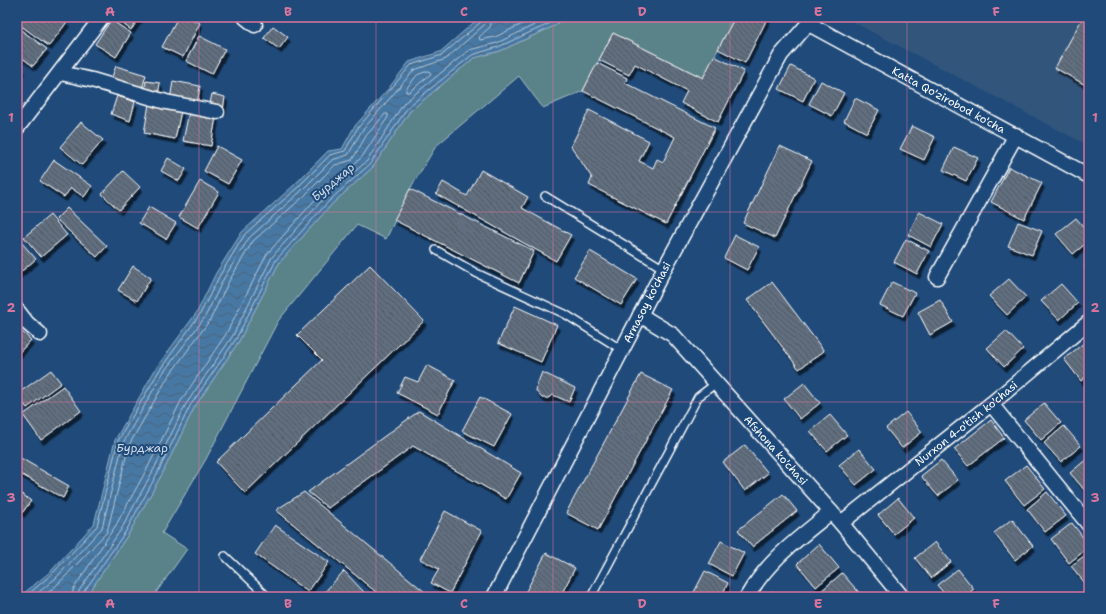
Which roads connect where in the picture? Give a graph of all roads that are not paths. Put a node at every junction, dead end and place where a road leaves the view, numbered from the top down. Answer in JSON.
{"nodes":[{"id":1,"x":102,"y":17,"type":"edge"},
{"id":2,"x":811,"y":20,"type":"edge"},
{"id":3,"x":61,"y":73,"type":"junction"},
{"id":4,"x":217,"y":112,"type":"dead end"},
{"id":5,"x":17,"y":128,"type":"edge"},
{"id":6,"x":1016,"y":135,"type":"junction"},
{"id":7,"x":1089,"y":176,"type":"edge"},
{"id":8,"x":545,"y":196,"type":"dead end"},
{"id":9,"x":436,"y":250,"type":"dead end"},
{"id":10,"x":664,"y":269,"type":"junction"},
{"id":11,"x":937,"y":277,"type":"dead end"},
{"id":12,"x":17,"y":310,"type":"edge"},
{"id":13,"x":640,"y":315,"type":"junction"},
{"id":14,"x":1089,"y":322,"type":"edge"},
{"id":15,"x":40,"y":334,"type":"dead end"},
{"id":16,"x":622,"y":350,"type":"junction"},
{"id":17,"x":715,"y":384,"type":"junction"},
{"id":18,"x":991,"y":404,"type":"junction"},
{"id":19,"x":831,"y":512,"type":"junction"},
{"id":20,"x":1086,"y":517,"type":"edge"},
{"id":21,"x":841,"y":524,"type":"junction"},
{"id":22,"x":226,"y":556,"type":"dead end"},
{"id":23,"x":268,"y":597,"type":"edge"},
{"id":24,"x":494,"y":597,"type":"edge"},
{"id":25,"x":591,"y":597,"type":"edge"},
{"id":26,"x":747,"y":597,"type":"edge"},
{"id":27,"x":902,"y":597,"type":"edge"}],
"edges":[{"from":1,"to":3,"type":"street"},
{"from":2,"to":6,"type":"street","name":"Katta Qo'zirobod ko'cha"},
{"from":2,"to":10,"type":"street","name":"Arnasoy ko'chasi"},
{"from":3,"to":4,"type":"street"},
{"from":3,"to":5,"type":"street"},
{"from":6,"to":7,"type":"street","name":"Katta Qo'zirobod ko'cha"},
{"from":6,"to":11,"type":"street"},
{"from":8,"to":10,"type":"lane"},
{"from":9,"to":16,"type":"lane"},
{"from":10,"to":13,"type":"street","name":"Arnasoy ko'chasi"},
{"from":12,"to":15,"type":"street"},
{"from":13,"to":16,"type":"street","name":"Arnasoy ko'chasi"},
{"from":13,"to":17,"type":"street","name":"Afshona ko'chasi"},
{"from":14,"to":18,"type":"street","name":"Nurxon 4-o'tish ko'chasi"},
{"from":16,"to":24,"type":"street","name":"Arnasoy ko'chasi"},
{"from":17,"to":19,"type":"street","name":"Afshona ko'chasi"},
{"from":17,"to":25,"type":"lane"},
{"from":18,"to":20,"type":"street"},
{"from":18,"to":21,"type":"street","name":"Nurxon 4-o'tish ko'chasi"},
{"from":19,"to":21,"type":"street","name":"Afshona ko'chasi"},
{"from":19,"to":26,"type":"street"},
{"from":21,"to":27,"type":"street","name":"Afshona ko'chasi"},
{"from":22,"to":23,"type":"lane"}]}
